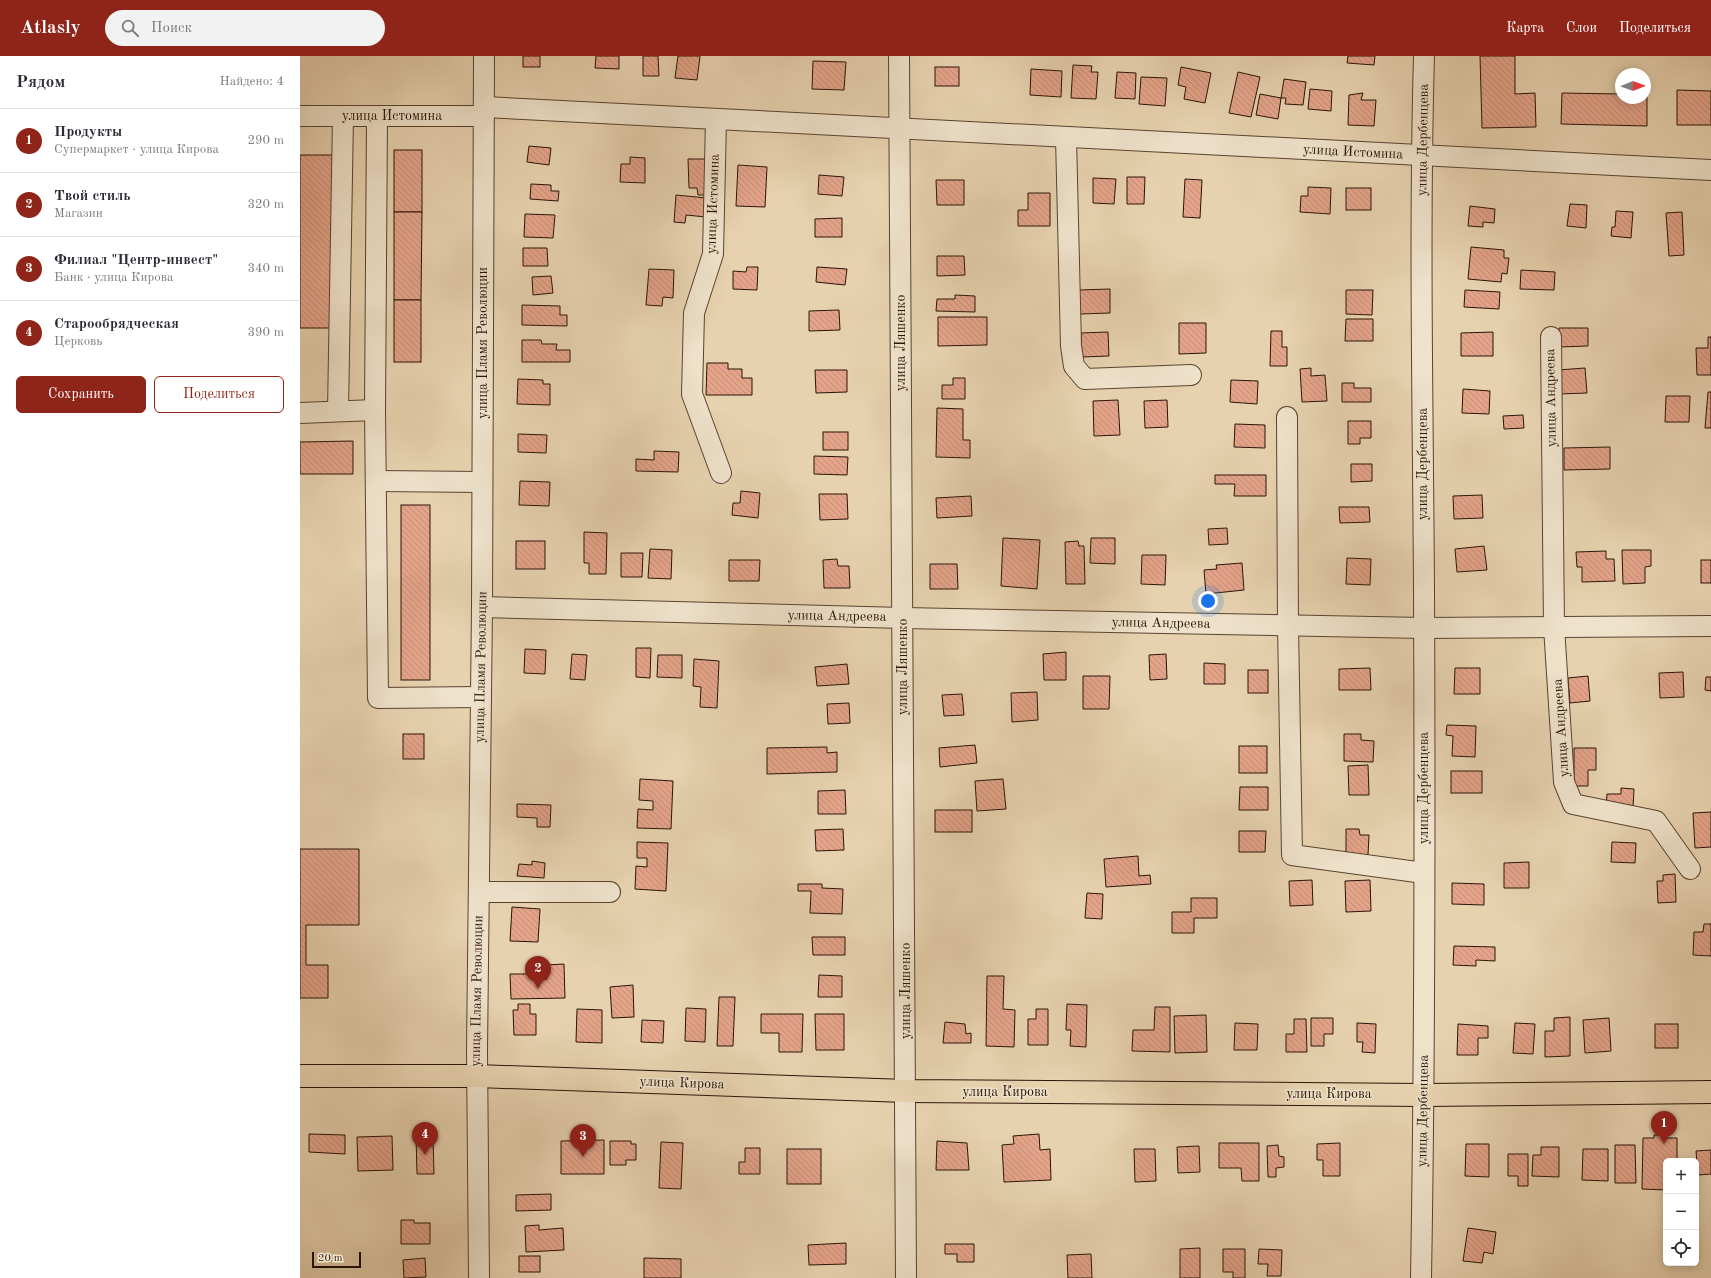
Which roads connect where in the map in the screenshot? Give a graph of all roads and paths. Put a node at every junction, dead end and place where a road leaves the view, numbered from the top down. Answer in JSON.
{"nodes":[{"id":1,"x":484,"y":56,"type":"edge"},
{"id":2,"x":899,"y":56,"type":"edge"},
{"id":3,"x":1424,"y":56,"type":"edge"},
{"id":4,"x":484,"y":112,"type":"junction"},
{"id":5,"x":300,"y":116,"type":"edge"},
{"id":6,"x":343,"y":116,"type":"junction"},
{"id":7,"x":377,"y":116,"type":"junction"},
{"id":8,"x":716,"y":119,"type":"junction"},
{"id":9,"x":899,"y":128,"type":"junction"},
{"id":10,"x":1066,"y":136,"type":"junction"},
{"id":11,"x":1421,"y":155,"type":"junction"},
{"id":12,"x":1711,"y":170,"type":"edge"},
{"id":13,"x":1551,"y":337,"type":"dead end"},
{"id":14,"x":1191,"y":375,"type":"dead end"},
{"id":15,"x":376,"y":410,"type":"junction"},
{"id":16,"x":338,"y":411,"type":"junction"},
{"id":17,"x":300,"y":413,"type":"edge"},
{"id":18,"x":1287,"y":417,"type":"dead end"},
{"id":19,"x":721,"y":473,"type":"dead end"},
{"id":20,"x":376,"y":482,"type":"junction"},
{"id":21,"x":482,"y":482,"type":"junction"},
{"id":22,"x":482,"y":607,"type":"junction"},
{"id":23,"x":903,"y":618,"type":"junction"},
{"id":24,"x":1288,"y":625,"type":"junction"},
{"id":25,"x":1711,"y":626,"type":"edge"},
{"id":26,"x":1554,"y":627,"type":"junction"},
{"id":27,"x":1424,"y":628,"type":"junction"},
{"id":28,"x":481,"y":697,"type":"junction"},
{"id":29,"x":1690,"y":869,"type":"dead end"},
{"id":30,"x":1424,"y":873,"type":"junction"},
{"id":31,"x":478,"y":892,"type":"junction"},
{"id":32,"x":610,"y":892,"type":"dead end"},
{"id":33,"x":300,"y":1076,"type":"edge"},
{"id":34,"x":477,"y":1076,"type":"junction"},
{"id":35,"x":906,"y":1091,"type":"junction"},
{"id":36,"x":1711,"y":1092,"type":"edge"},
{"id":37,"x":1424,"y":1095,"type":"junction"},
{"id":38,"x":479,"y":1278,"type":"edge"},
{"id":39,"x":906,"y":1278,"type":"edge"},
{"id":40,"x":1421,"y":1278,"type":"edge"}],
"edges":[{"from":1,"to":4,"type":"street","name":"улица Пламя Революции"},
{"from":2,"to":9,"type":"street","name":"улица Ляшенко"},
{"from":3,"to":11,"type":"street","name":"улица Дербенцева"},
{"from":4,"to":7,"type":"street","name":"улица Истомина"},
{"from":4,"to":8,"type":"street","name":"улица Истомина"},
{"from":4,"to":21,"type":"street","name":"улица Пламя Революции"},
{"from":5,"to":6,"type":"street","name":"улица Истомина"},
{"from":6,"to":7,"type":"street","name":"улица Истомина"},
{"from":6,"to":16,"type":"street"},
{"from":7,"to":15,"type":"street"},
{"from":8,"to":9,"type":"street","name":"улица Истомина"},
{"from":8,"to":19,"type":"street","name":"улица Истомина"},
{"from":9,"to":10,"type":"street","name":"улица Истомина"},
{"from":9,"to":23,"type":"street","name":"улица Ляшенко"},
{"from":10,"to":11,"type":"street","name":"улица Истомина"},
{"from":10,"to":14,"type":"street"},
{"from":11,"to":12,"type":"street","name":"улица Истомина"},
{"from":11,"to":27,"type":"street","name":"улица Дербенцева"},
{"from":13,"to":26,"type":"street","name":"улица Андреева"},
{"from":15,"to":16,"type":"street"},
{"from":15,"to":20,"type":"street"},
{"from":16,"to":17,"type":"street"},
{"from":18,"to":24,"type":"street"},
{"from":20,"to":21,"type":"street"},
{"from":20,"to":28,"type":"street"},
{"from":21,"to":22,"type":"street","name":"улица Пламя Революции"},
{"from":22,"to":23,"type":"street","name":"улица Андреева"},
{"from":22,"to":28,"type":"street","name":"улица Пламя Революции"},
{"from":23,"to":24,"type":"street","name":"улица Андреева"},
{"from":23,"to":35,"type":"street","name":"улица Ляшенко"},
{"from":24,"to":27,"type":"street","name":"улица Андреева"},
{"from":24,"to":30,"type":"street"},
{"from":25,"to":26,"type":"street","name":"улица Андреева"},
{"from":26,"to":27,"type":"street","name":"улица Андреева"},
{"from":26,"to":29,"type":"street","name":"улица Андреева"},
{"from":27,"to":30,"type":"street","name":"улица Дербенцева"},
{"from":28,"to":31,"type":"street","name":"улица Пламя Революции"},
{"from":30,"to":37,"type":"street","name":"улица Дербенцева"},
{"from":31,"to":32,"type":"street"},
{"from":31,"to":34,"type":"street","name":"улица Пламя Революции"},
{"from":33,"to":34,"type":"main road","name":"улица Кирова"},
{"from":34,"to":35,"type":"main road","name":"улица Кирова"},
{"from":34,"to":38,"type":"street","name":"улица Пламя Революции"},
{"from":35,"to":37,"type":"main road","name":"улица Кирова"},
{"from":35,"to":39,"type":"street","name":"улица Ляшенко"},
{"from":36,"to":37,"type":"main road","name":"улица Кирова"},
{"from":37,"to":40,"type":"street","name":"улица Дербенцева"}]}
